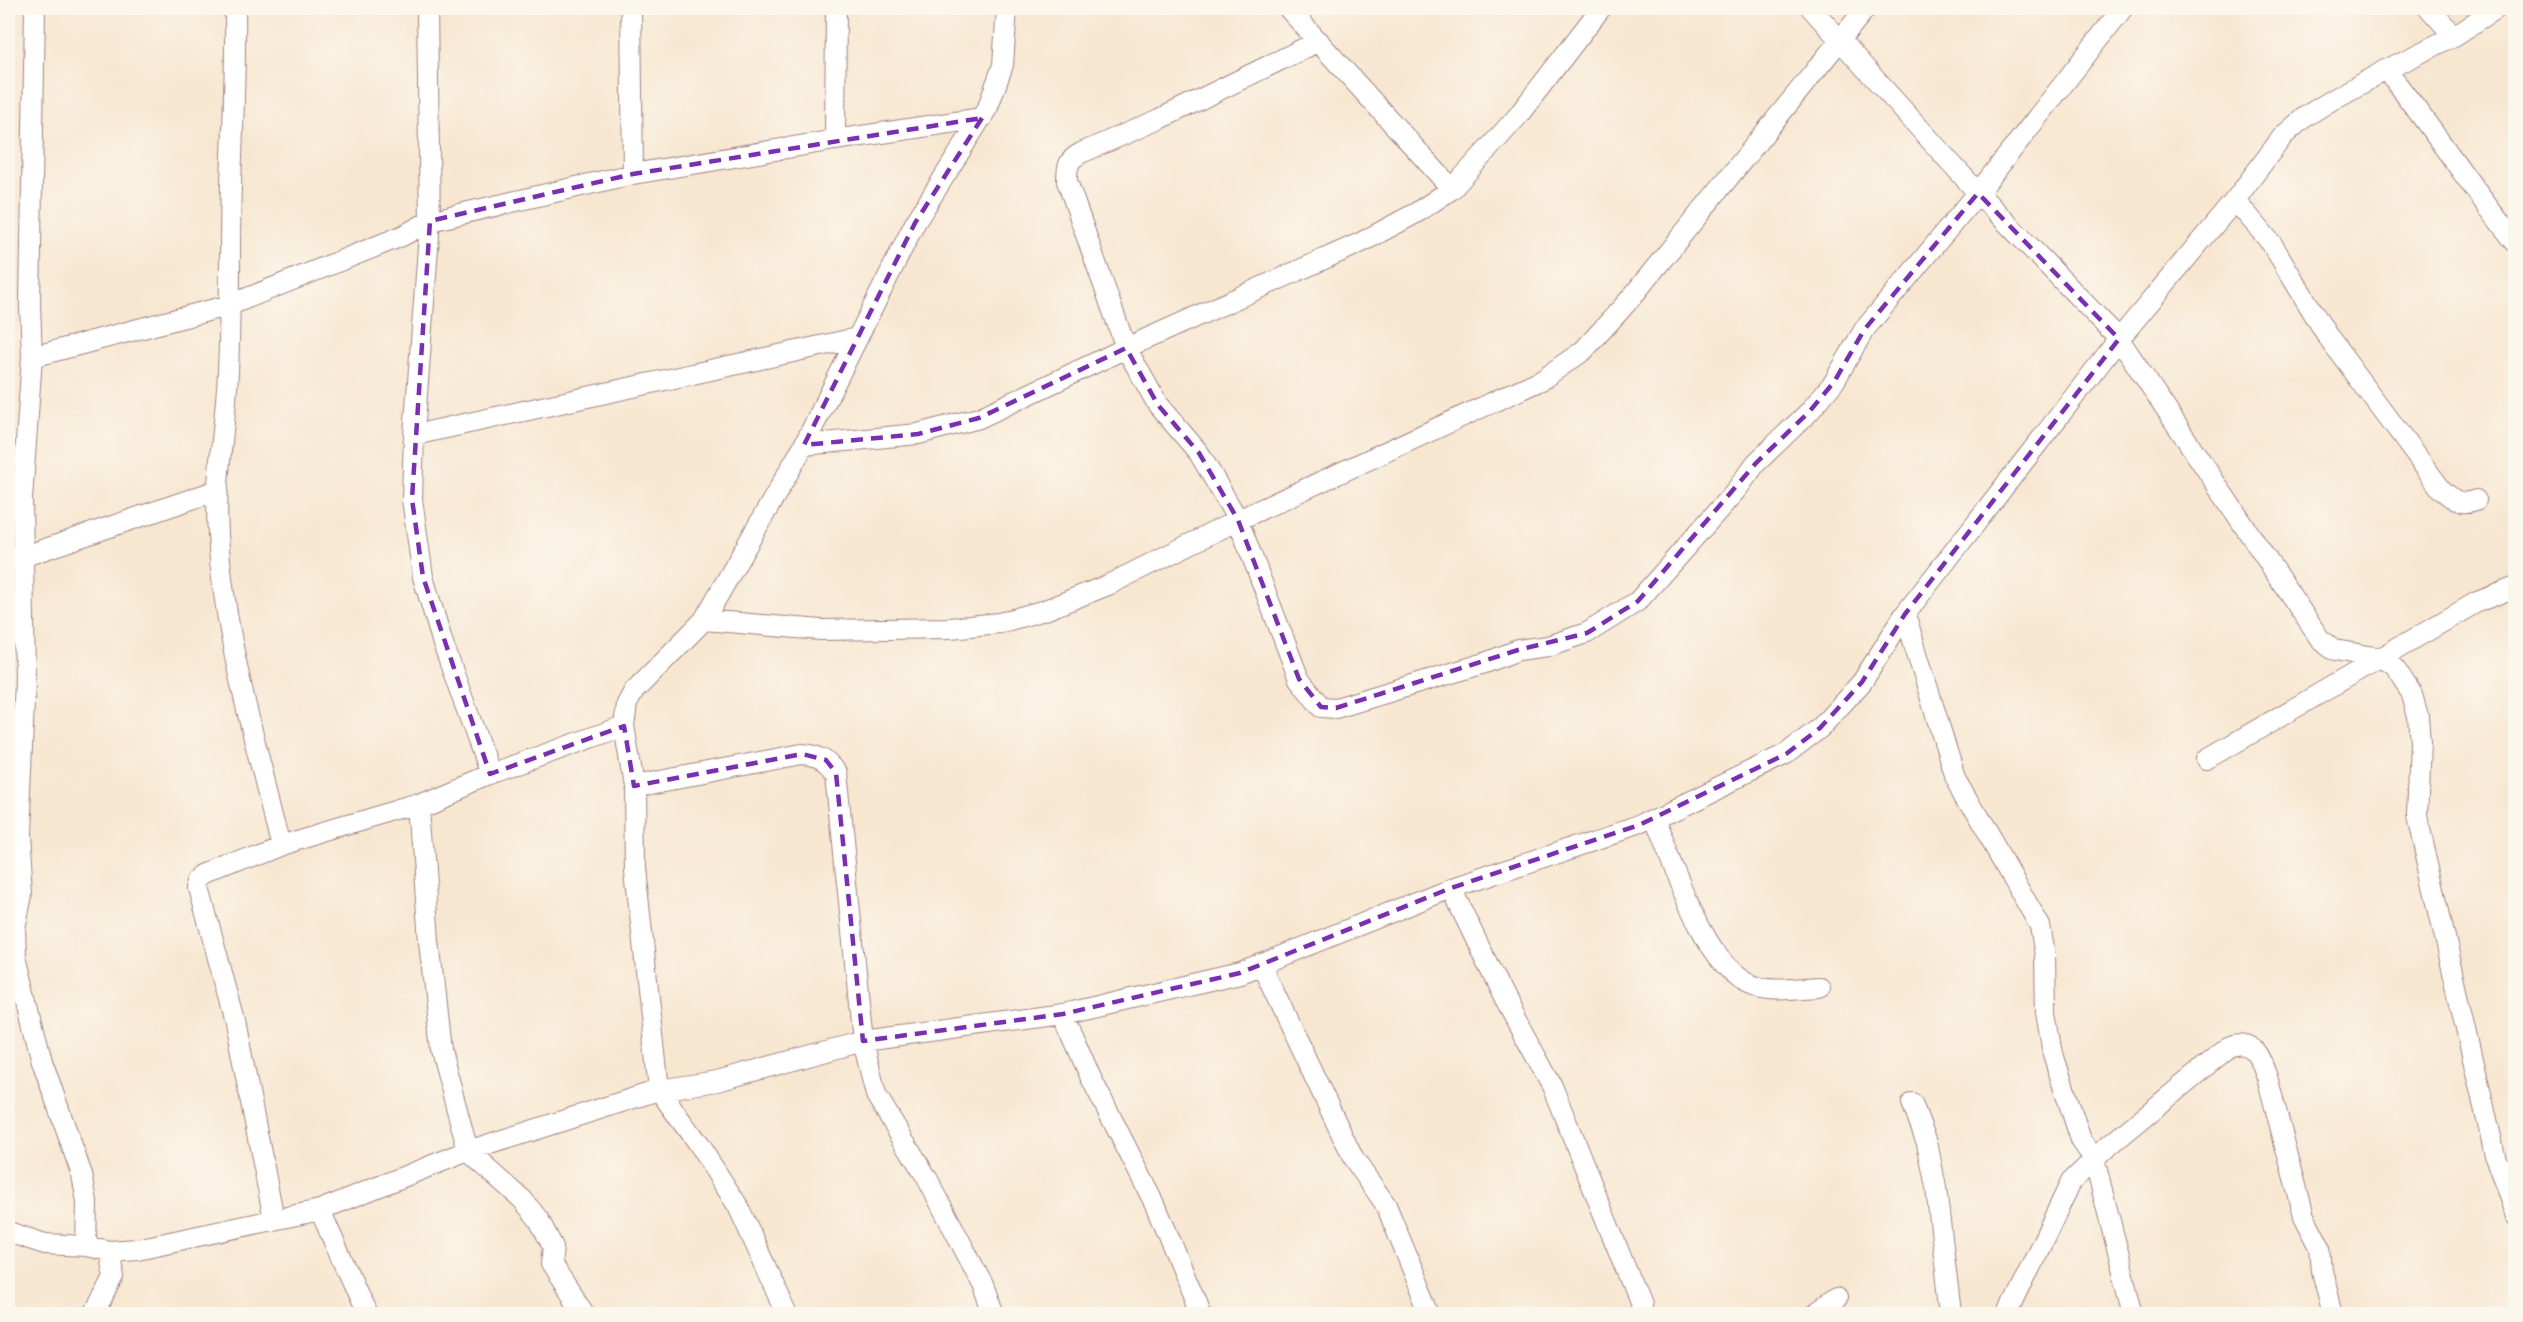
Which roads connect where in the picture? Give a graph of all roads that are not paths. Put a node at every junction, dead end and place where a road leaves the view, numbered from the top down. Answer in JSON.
{"nodes":[{"id":1,"x":35,"y":8,"type":"edge"},
{"id":2,"x":235,"y":8,"type":"edge"},
{"id":3,"x":427,"y":8,"type":"edge"},
{"id":4,"x":631,"y":8,"type":"edge"},
{"id":5,"x":836,"y":8,"type":"edge"},
{"id":6,"x":1007,"y":8,"type":"edge"},
{"id":7,"x":1288,"y":8,"type":"edge"},
{"id":8,"x":1601,"y":8,"type":"edge"},
{"id":9,"x":1811,"y":8,"type":"edge"},
{"id":10,"x":1866,"y":8,"type":"edge"},
{"id":11,"x":2123,"y":8,"type":"edge"},
{"id":12,"x":2428,"y":8,"type":"edge"},
{"id":13,"x":2497,"y":8,"type":"edge"},
{"id":14,"x":2454,"y":36,"type":"junction"},
{"id":15,"x":1840,"y":40,"type":"junction"},
{"id":16,"x":1319,"y":41,"type":"junction"},
{"id":17,"x":2386,"y":70,"type":"junction"},
{"id":18,"x":982,"y":118,"type":"junction"},
{"id":19,"x":835,"y":140,"type":"junction"},
{"id":20,"x":633,"y":174,"type":"junction"},
{"id":21,"x":1452,"y":189,"type":"junction"},
{"id":22,"x":1978,"y":193,"type":"junction"},
{"id":23,"x":2235,"y":200,"type":"junction"},
{"id":24,"x":430,"y":221,"type":"junction"},
{"id":25,"x":2516,"y":243,"type":"edge"},
{"id":26,"x":230,"y":305,"type":"junction"},
{"id":27,"x":857,"y":338,"type":"junction"},
{"id":28,"x":2119,"y":339,"type":"junction"},
{"id":29,"x":1126,"y":348,"type":"junction"},
{"id":30,"x":32,"y":357,"type":"junction"},
{"id":31,"x":414,"y":435,"type":"junction"},
{"id":32,"x":804,"y":445,"type":"junction"},
{"id":33,"x":218,"y":490,"type":"junction"},
{"id":34,"x":2476,"y":500,"type":"dead end"},
{"id":35,"x":1238,"y":520,"type":"junction"},
{"id":36,"x":22,"y":557,"type":"junction"},
{"id":37,"x":2516,"y":586,"type":"edge"},
{"id":38,"x":1905,"y":614,"type":"junction"},
{"id":39,"x":705,"y":620,"type":"junction"},
{"id":40,"x":2380,"y":658,"type":"junction"},
{"id":41,"x":624,"y":726,"type":"junction"},
{"id":42,"x":2207,"y":759,"type":"dead end"},
{"id":43,"x":490,"y":774,"type":"junction"},
{"id":44,"x":634,"y":786,"type":"junction"},
{"id":45,"x":419,"y":804,"type":"junction"},
{"id":46,"x":1654,"y":818,"type":"junction"},
{"id":47,"x":281,"y":845,"type":"junction"},
{"id":48,"x":1451,"y":888,"type":"junction"},
{"id":49,"x":1262,"y":964,"type":"junction"},
{"id":50,"x":1819,"y":987,"type":"dead end"},
{"id":51,"x":1063,"y":1014,"type":"junction"},
{"id":52,"x":863,"y":1041,"type":"junction"},
{"id":53,"x":659,"y":1090,"type":"junction"},
{"id":54,"x":1912,"y":1103,"type":"dead end"},
{"id":55,"x":468,"y":1151,"type":"junction"},
{"id":56,"x":2094,"y":1159,"type":"junction"},
{"id":57,"x":320,"y":1210,"type":"junction"},
{"id":58,"x":2516,"y":1216,"type":"edge"},
{"id":59,"x":274,"y":1219,"type":"junction"},
{"id":60,"x":8,"y":1232,"type":"edge"},
{"id":61,"x":86,"y":1246,"type":"junction"},
{"id":62,"x":109,"y":1251,"type":"junction"},
{"id":63,"x":1836,"y":1299,"type":"dead end"},
{"id":64,"x":1640,"y":1304,"type":"dead end"},
{"id":65,"x":95,"y":1314,"type":"edge"},
{"id":66,"x":366,"y":1314,"type":"edge"},
{"id":67,"x":584,"y":1314,"type":"edge"},
{"id":68,"x":787,"y":1314,"type":"edge"},
{"id":69,"x":994,"y":1314,"type":"edge"},
{"id":70,"x":1201,"y":1314,"type":"edge"},
{"id":71,"x":1431,"y":1314,"type":"edge"},
{"id":72,"x":1815,"y":1314,"type":"edge"},
{"id":73,"x":1951,"y":1314,"type":"edge"},
{"id":74,"x":2008,"y":1314,"type":"edge"},
{"id":75,"x":2134,"y":1314,"type":"edge"},
{"id":76,"x":2333,"y":1314,"type":"edge"}],
"edges":[{"from":1,"to":30,"type":"street"},
{"from":2,"to":26,"type":"street"},
{"from":3,"to":24,"type":"street"},
{"from":4,"to":20,"type":"street"},
{"from":5,"to":19,"type":"street"},
{"from":6,"to":18,"type":"street"},
{"from":7,"to":16,"type":"street"},
{"from":8,"to":21,"type":"street"},
{"from":9,"to":15,"type":"street"},
{"from":10,"to":15,"type":"street"},
{"from":11,"to":22,"type":"street"},
{"from":12,"to":14,"type":"street"},
{"from":13,"to":14,"type":"street"},
{"from":14,"to":17,"type":"street"},
{"from":15,"to":22,"type":"street"},
{"from":15,"to":35,"type":"street"},
{"from":16,"to":21,"type":"street"},
{"from":16,"to":29,"type":"street"},
{"from":17,"to":23,"type":"street"},
{"from":17,"to":25,"type":"street"},
{"from":18,"to":19,"type":"street"},
{"from":18,"to":27,"type":"street"},
{"from":19,"to":20,"type":"street"},
{"from":20,"to":24,"type":"street"},
{"from":21,"to":29,"type":"street"},
{"from":22,"to":28,"type":"street"},
{"from":22,"to":35,"type":"street"},
{"from":23,"to":28,"type":"street"},
{"from":23,"to":34,"type":"street"},
{"from":24,"to":26,"type":"street"},
{"from":24,"to":31,"type":"street"},
{"from":26,"to":30,"type":"street"},
{"from":26,"to":33,"type":"street"},
{"from":27,"to":31,"type":"street"},
{"from":27,"to":32,"type":"street"},
{"from":28,"to":38,"type":"street"},
{"from":28,"to":40,"type":"street"},
{"from":29,"to":32,"type":"street"},
{"from":29,"to":35,"type":"street"},
{"from":30,"to":36,"type":"street"},
{"from":31,"to":43,"type":"street"},
{"from":32,"to":39,"type":"street"},
{"from":33,"to":36,"type":"street"},
{"from":33,"to":47,"type":"street"},
{"from":35,"to":39,"type":"street"},
{"from":36,"to":61,"type":"street"},
{"from":37,"to":40,"type":"street"},
{"from":38,"to":46,"type":"street"},
{"from":38,"to":56,"type":"street"},
{"from":39,"to":41,"type":"street"},
{"from":40,"to":42,"type":"street"},
{"from":40,"to":58,"type":"street"},
{"from":41,"to":43,"type":"street"},
{"from":41,"to":44,"type":"street"},
{"from":43,"to":45,"type":"street"},
{"from":44,"to":52,"type":"street"},
{"from":44,"to":53,"type":"street"},
{"from":45,"to":47,"type":"street"},
{"from":45,"to":55,"type":"street"},
{"from":46,"to":48,"type":"street"},
{"from":46,"to":50,"type":"street"},
{"from":47,"to":59,"type":"street"},
{"from":48,"to":49,"type":"street"},
{"from":48,"to":64,"type":"street"},
{"from":49,"to":51,"type":"street"},
{"from":49,"to":71,"type":"street"},
{"from":51,"to":52,"type":"street"},
{"from":51,"to":70,"type":"street"},
{"from":52,"to":53,"type":"street"},
{"from":52,"to":69,"type":"street"},
{"from":53,"to":55,"type":"street"},
{"from":53,"to":68,"type":"street"},
{"from":54,"to":73,"type":"street"},
{"from":55,"to":57,"type":"street"},
{"from":55,"to":67,"type":"street"},
{"from":56,"to":74,"type":"street"},
{"from":56,"to":75,"type":"street"},
{"from":56,"to":76,"type":"street"},
{"from":57,"to":59,"type":"street"},
{"from":57,"to":66,"type":"street"},
{"from":59,"to":62,"type":"street"},
{"from":60,"to":61,"type":"street"},
{"from":61,"to":62,"type":"street"},
{"from":62,"to":65,"type":"street"},
{"from":63,"to":72,"type":"street"}]}
